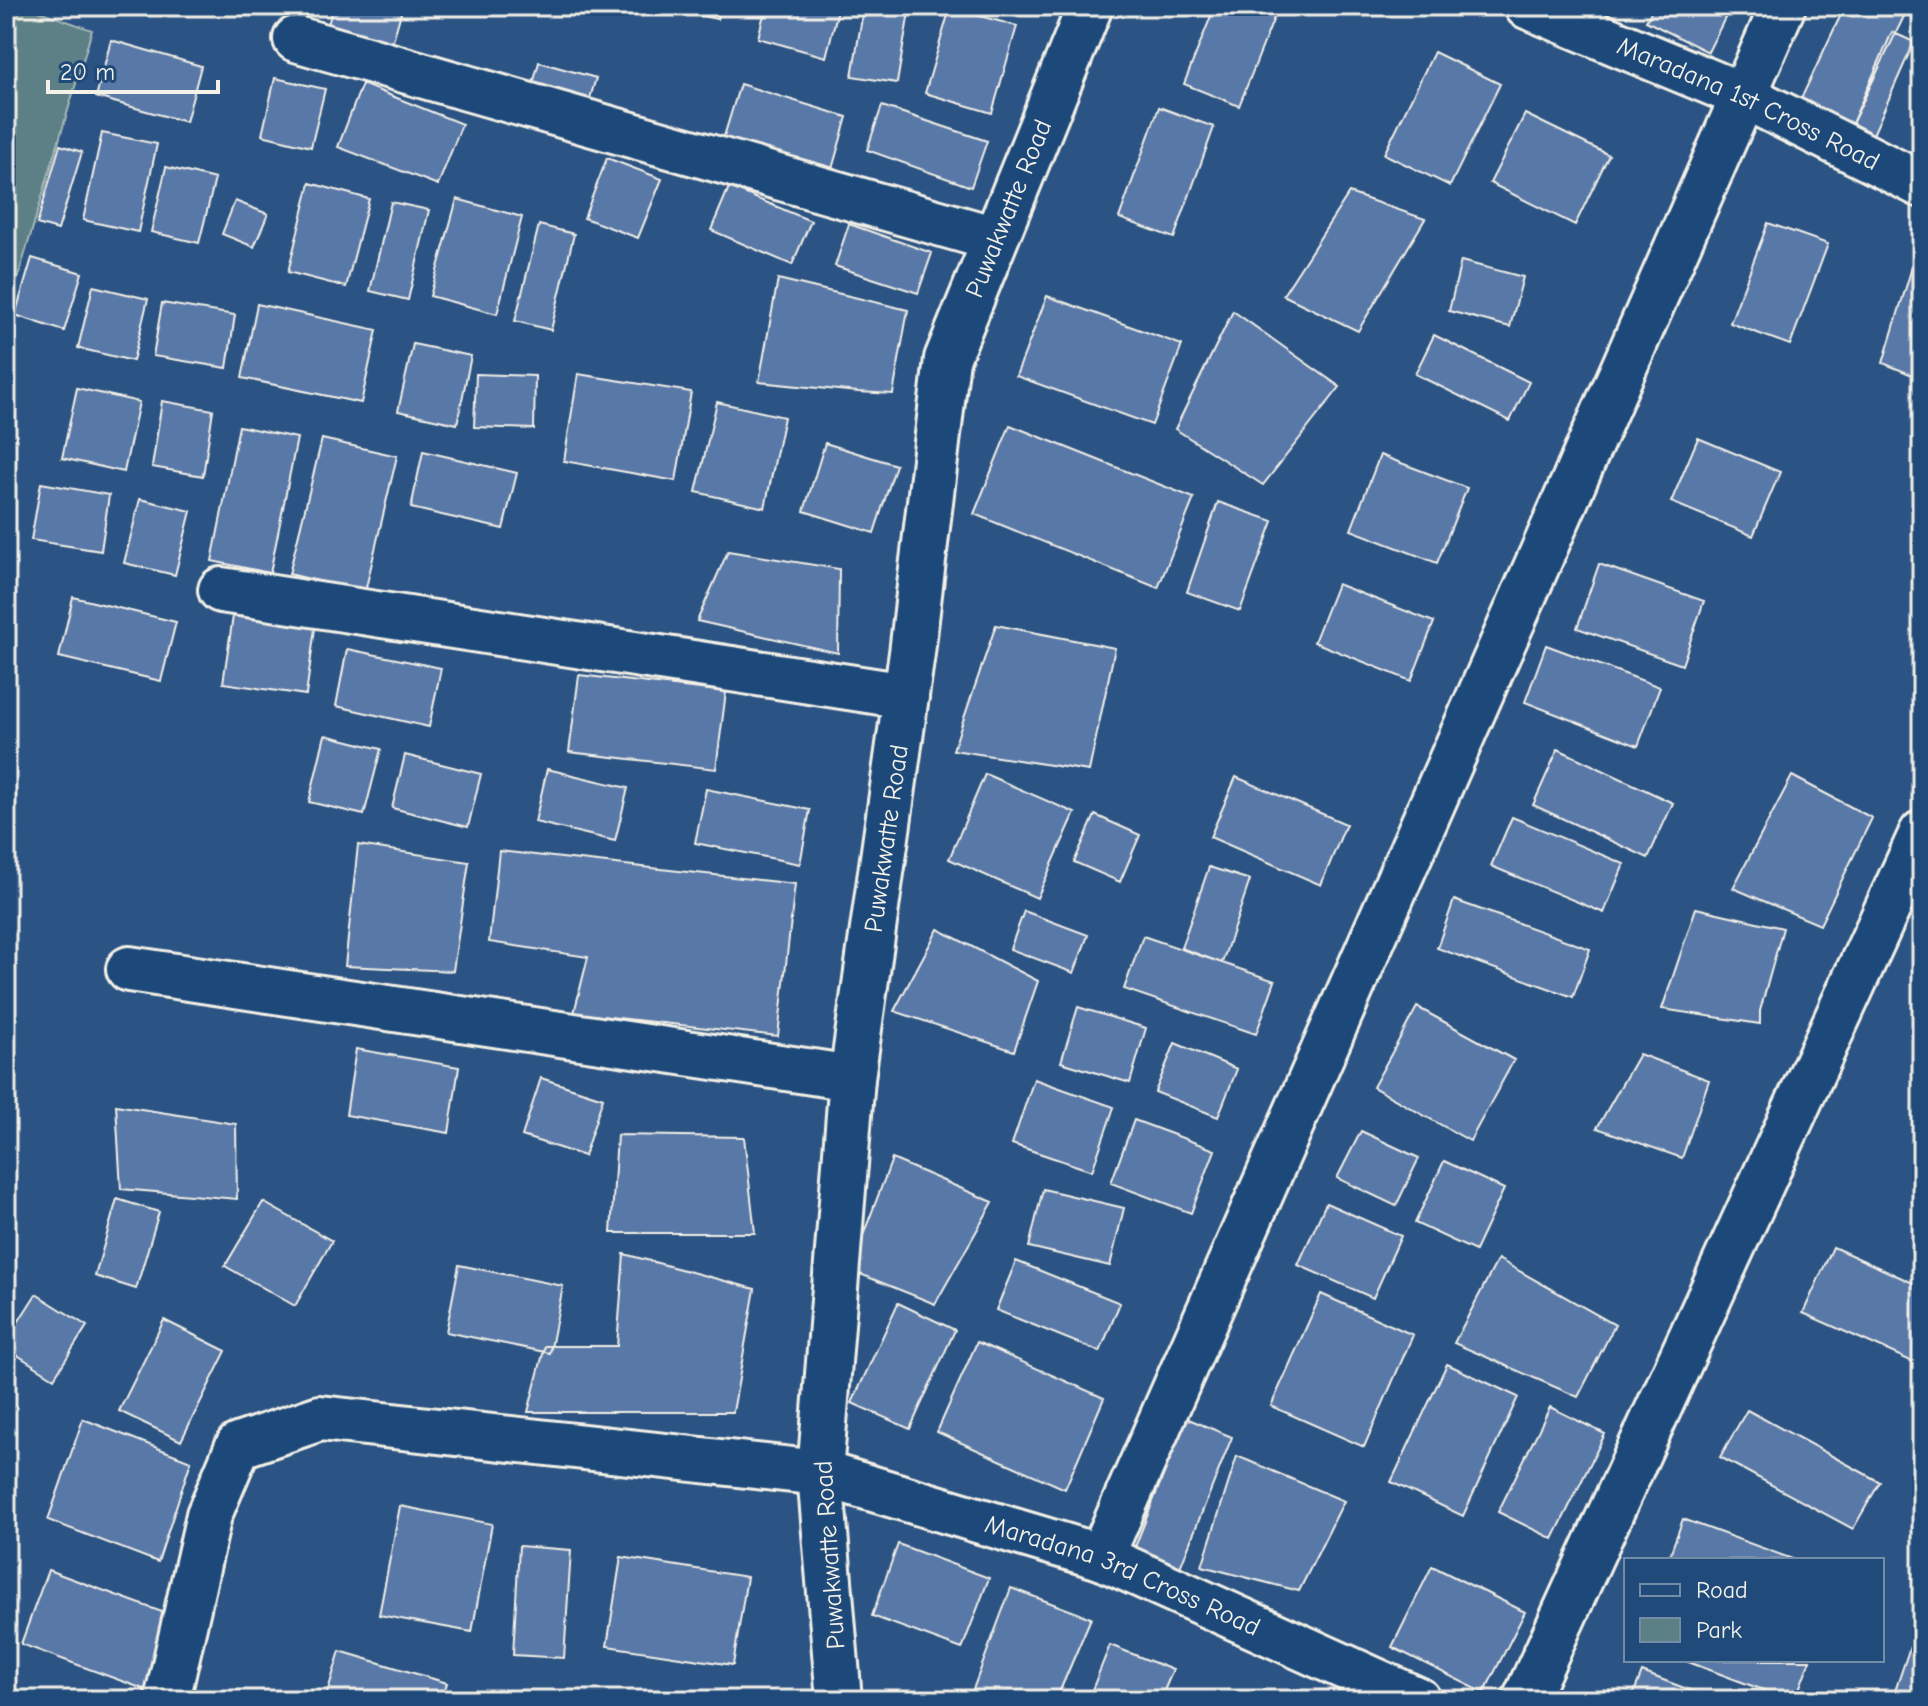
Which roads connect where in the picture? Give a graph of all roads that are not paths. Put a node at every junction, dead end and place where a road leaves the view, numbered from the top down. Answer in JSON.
{"nodes":[{"id":1,"x":1090,"y":6,"type":"edge"},
{"id":2,"x":1527,"y":6,"type":"edge"},
{"id":3,"x":1783,"y":6,"type":"edge"},
{"id":4,"x":296,"y":39,"type":"dead end"},
{"id":5,"x":1744,"y":96,"type":"junction"},
{"id":6,"x":1922,"y":185,"type":"edge"},
{"id":7,"x":995,"y":239,"type":"junction"},
{"id":8,"x":221,"y":590,"type":"dead end"},
{"id":9,"x":906,"y":696,"type":"junction"},
{"id":10,"x":1922,"y":833,"type":"edge"},
{"id":11,"x":129,"y":969,"type":"dead end"},
{"id":12,"x":852,"y":1078,"type":"junction"},
{"id":13,"x":820,"y":1473,"type":"junction"},
{"id":14,"x":1101,"y":1557,"type":"junction"},
{"id":15,"x":167,"y":1700,"type":"edge"},
{"id":16,"x":839,"y":1700,"type":"edge"},
{"id":17,"x":1418,"y":1700,"type":"edge"},
{"id":18,"x":1525,"y":1700,"type":"edge"}],
"edges":[{"from":1,"to":7,"type":"street","name":"Puwakwatte Road"},
{"from":2,"to":5,"type":"street","name":"Maradana 1st Cross Road"},
{"from":3,"to":5,"type":"street"},
{"from":4,"to":7,"type":"street"},
{"from":5,"to":6,"type":"street","name":"Maradana 1st Cross Road"},
{"from":5,"to":14,"type":"street"},
{"from":7,"to":9,"type":"street","name":"Puwakwatte Road"},
{"from":8,"to":9,"type":"street"},
{"from":9,"to":12,"type":"street","name":"Puwakwatte Road"},
{"from":10,"to":18,"type":"street"},
{"from":11,"to":12,"type":"street"},
{"from":12,"to":13,"type":"street","name":"Puwakwatte Road"},
{"from":13,"to":14,"type":"street","name":"Maradana 3rd Cross Road"},
{"from":13,"to":15,"type":"street","name":"Maradana 3rd Cross Road"},
{"from":13,"to":16,"type":"street","name":"Puwakwatte Road"},
{"from":14,"to":17,"type":"street","name":"Maradana 3rd Cross Road"}]}
